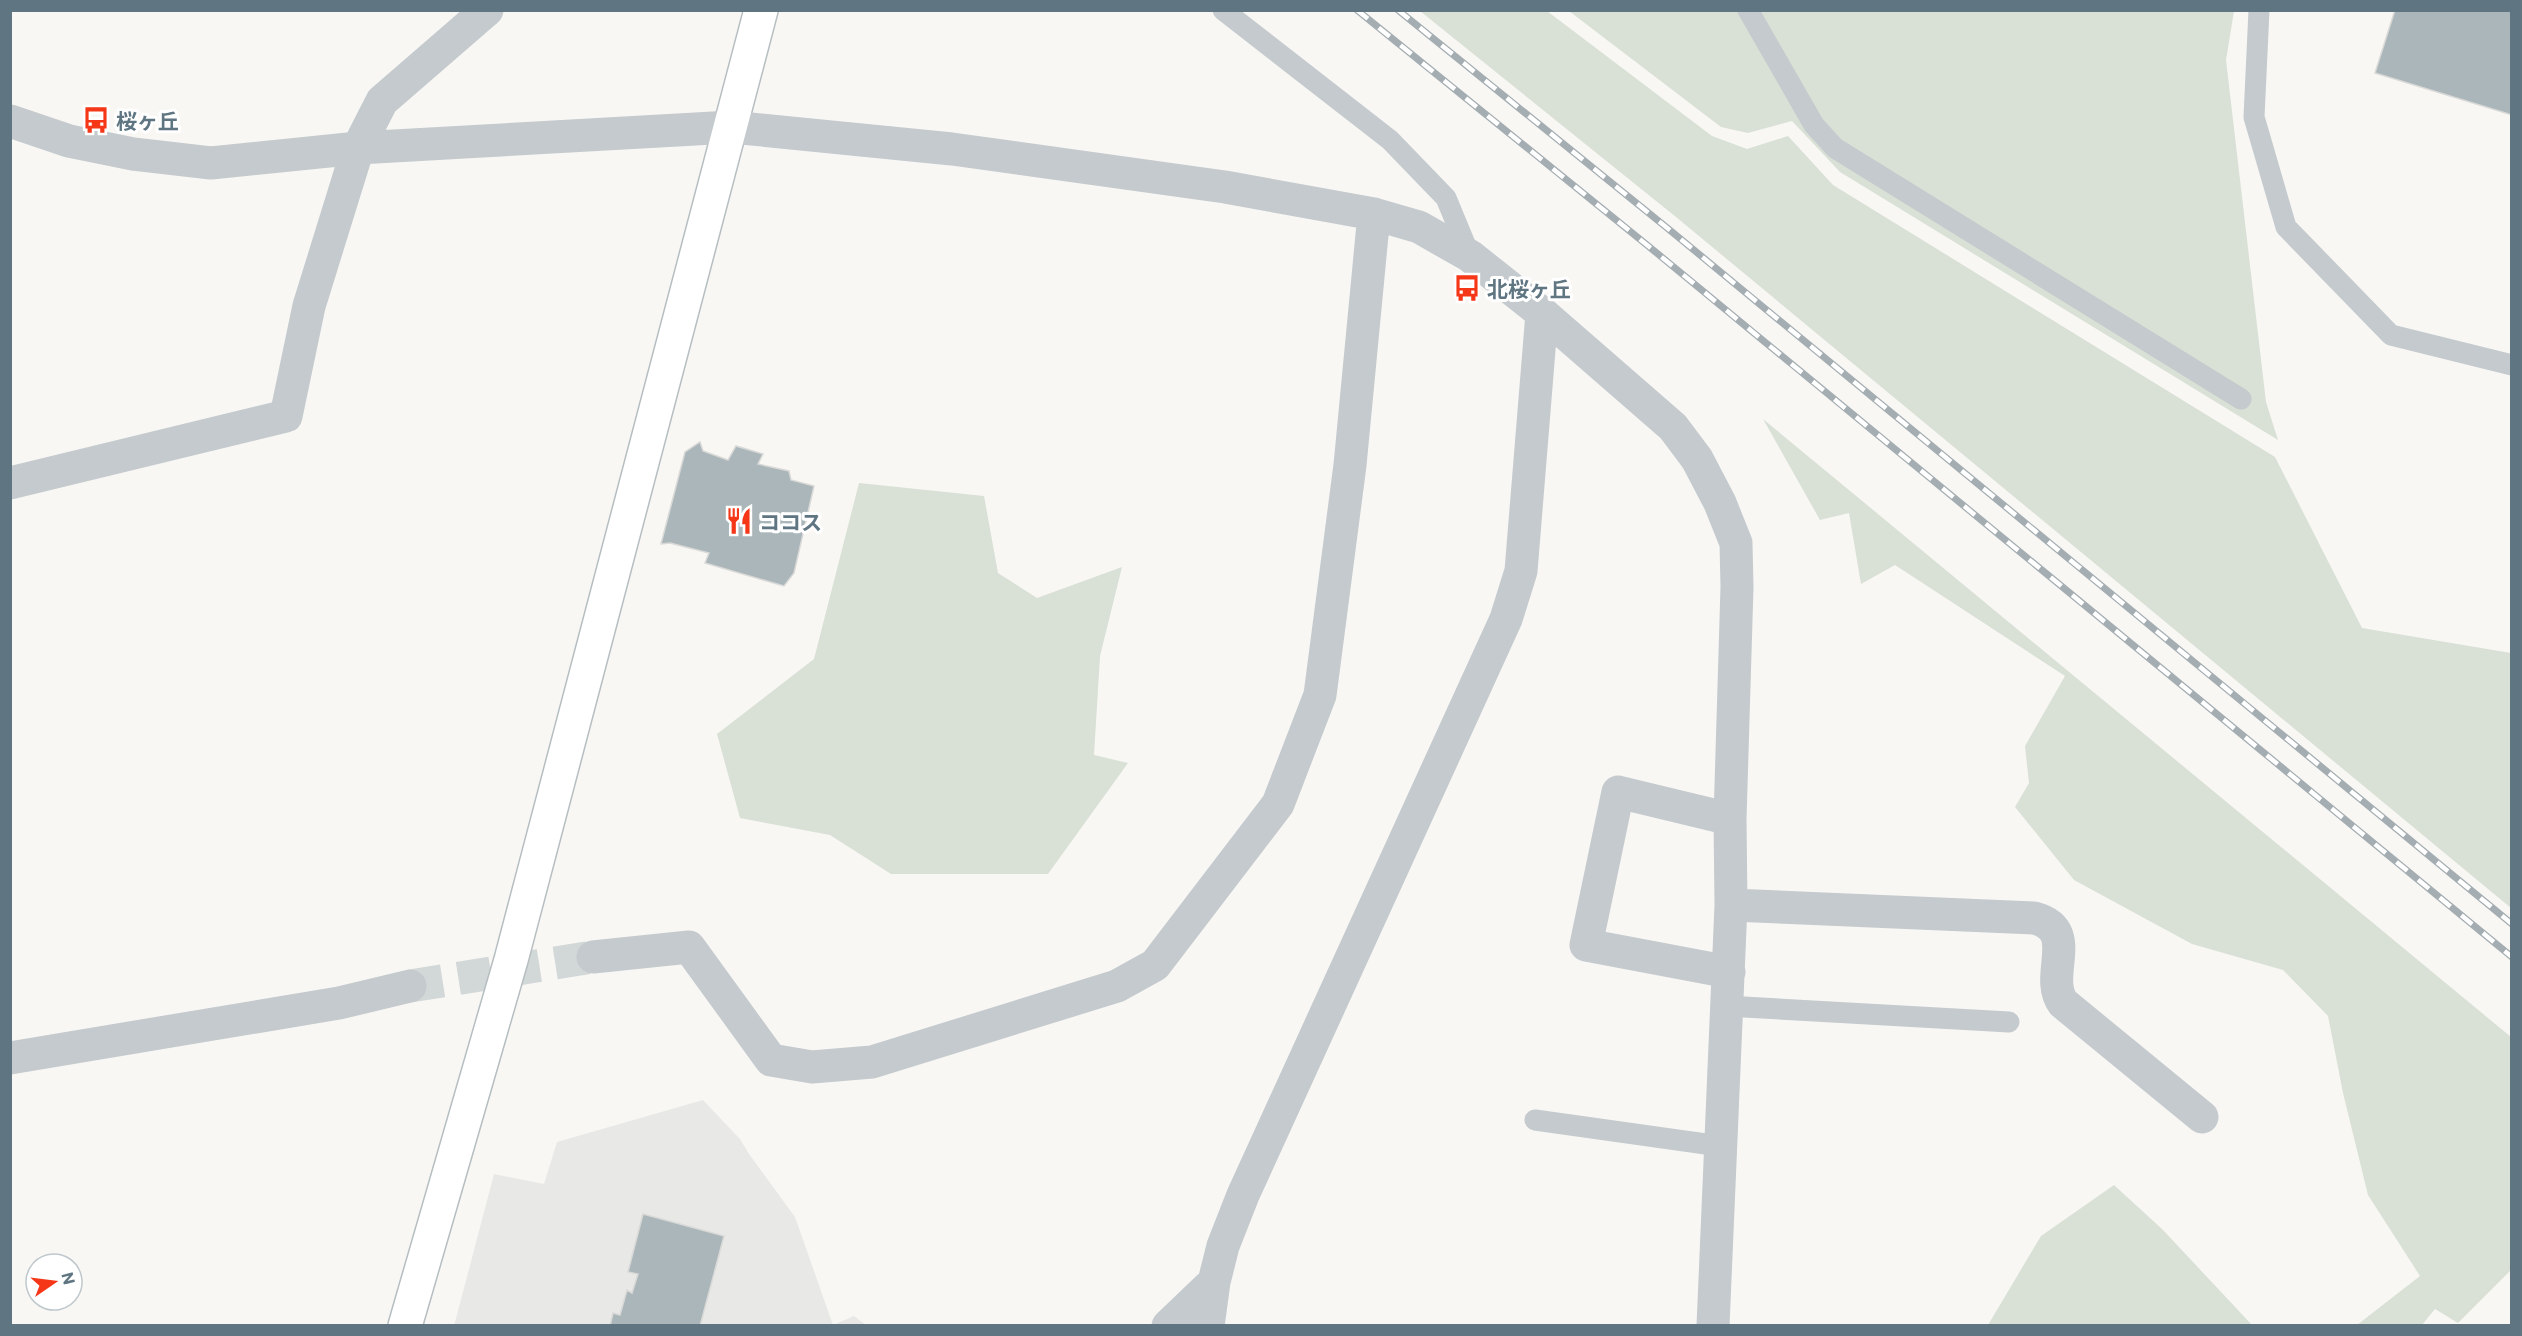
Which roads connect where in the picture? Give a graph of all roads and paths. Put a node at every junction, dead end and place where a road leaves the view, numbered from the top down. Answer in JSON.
{"nodes":[{"id":1,"x":487,"y":10,"type":"edge"},
{"id":2,"x":760,"y":10,"type":"edge"},
{"id":3,"x":1223,"y":10,"type":"edge"},
{"id":4,"x":1748,"y":10,"type":"edge"},
{"id":5,"x":2259,"y":10,"type":"edge"},
{"id":6,"x":10,"y":121,"type":"edge"},
{"id":7,"x":731,"y":127,"type":"junction"},
{"id":8,"x":358,"y":148,"type":"junction"},
{"id":9,"x":1374,"y":214,"type":"junction"},
{"id":10,"x":1470,"y":256,"type":"junction"},
{"id":11,"x":1542,"y":313,"type":"junction"},
{"id":12,"x":2511,"y":365,"type":"edge"},
{"id":13,"x":2241,"y":399,"type":"dead end"},
{"id":14,"x":10,"y":483,"type":"edge"},
{"id":15,"x":1730,"y":819,"type":"junction"},
{"id":16,"x":1731,"y":905,"type":"junction"},
{"id":17,"x":593,"y":957,"type":"tunnel mouth"},
{"id":18,"x":1729,"y":972,"type":"junction"},
{"id":19,"x":410,"y":986,"type":"tunnel mouth"},
{"id":20,"x":1726,"y":1006,"type":"junction"},
{"id":21,"x":2009,"y":1022,"type":"dead end"},
{"id":22,"x":10,"y":1058,"type":"edge"},
{"id":23,"x":2202,"y":1117,"type":"dead end"},
{"id":24,"x":1535,"y":1120,"type":"dead end"},
{"id":25,"x":1720,"y":1146,"type":"junction"},
{"id":26,"x":1214,"y":1282,"type":"junction"},
{"id":27,"x":405,"y":1326,"type":"edge"},
{"id":28,"x":1168,"y":1326,"type":"edge"},
{"id":29,"x":1209,"y":1326,"type":"edge"},
{"id":30,"x":1713,"y":1326,"type":"edge"}],
"edges":[{"from":1,"to":8,"type":"street"},
{"from":2,"to":7,"type":"street"},
{"from":3,"to":10,"type":"lane"},
{"from":4,"to":13,"type":"lane"},
{"from":5,"to":12,"type":"lane"},
{"from":6,"to":8,"type":"street"},
{"from":7,"to":8,"type":"street"},
{"from":7,"to":9,"type":"street"},
{"from":7,"to":27,"type":"street"},
{"from":8,"to":14,"type":"street"},
{"from":9,"to":10,"type":"street"},
{"from":9,"to":17,"type":"street"},
{"from":10,"to":11,"type":"street"},
{"from":11,"to":15,"type":"street"},
{"from":11,"to":26,"type":"street"},
{"from":15,"to":16,"type":"street"},
{"from":15,"to":18,"type":"street"},
{"from":16,"to":18,"type":"street"},
{"from":16,"to":23,"type":"street"},
{"from":18,"to":20,"type":"street"},
{"from":19,"to":22,"type":"street"},
{"from":20,"to":21,"type":"lane"},
{"from":20,"to":25,"type":"street"},
{"from":24,"to":25,"type":"lane"},
{"from":25,"to":30,"type":"street"},
{"from":26,"to":28,"type":"street"},
{"from":26,"to":29,"type":"street"}]}
